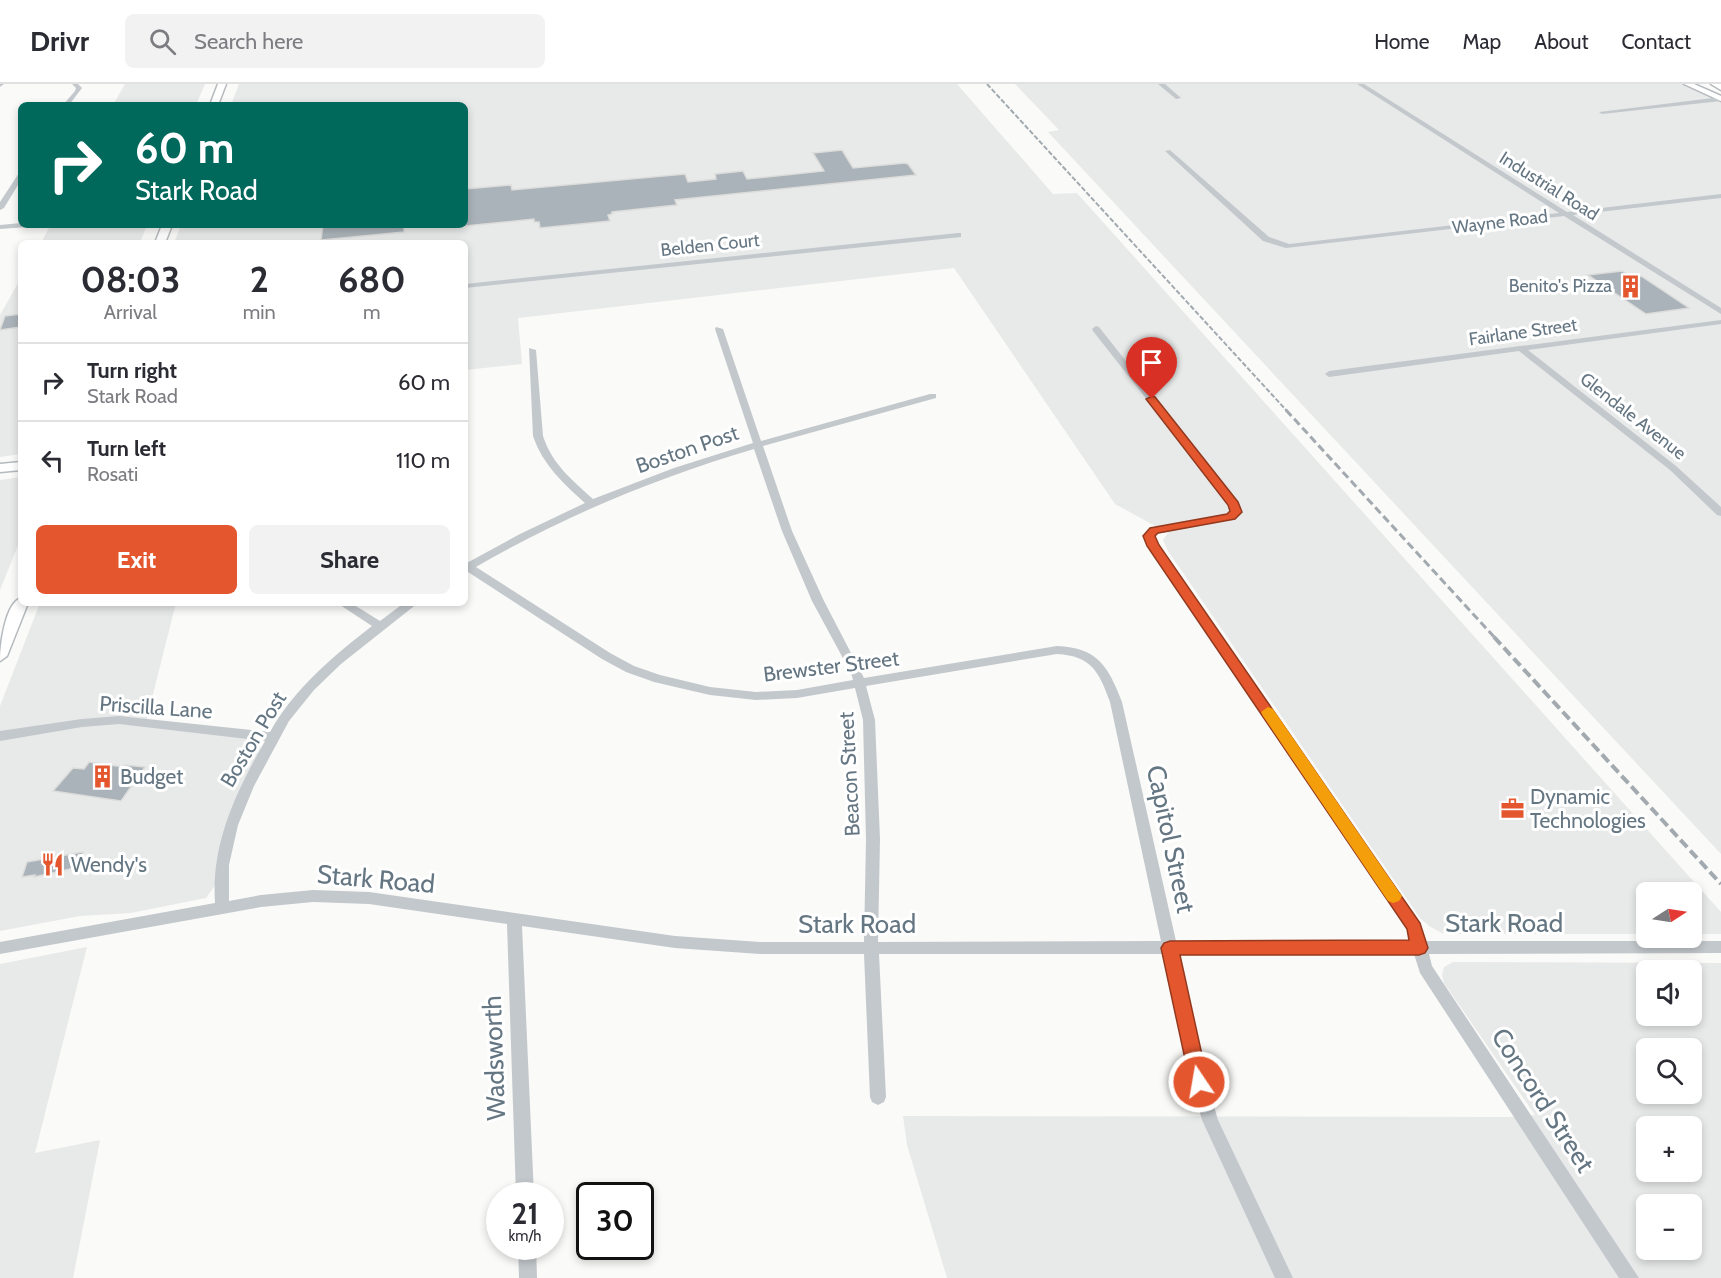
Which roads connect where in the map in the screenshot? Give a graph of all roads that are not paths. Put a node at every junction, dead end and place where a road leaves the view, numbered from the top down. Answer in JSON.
{"nodes":[{"id":1,"x":75,"y":84,"type":"edge"},
{"id":2,"x":222,"y":84,"type":"edge"},
{"id":3,"x":1161,"y":84,"type":"edge"},
{"id":4,"x":1360,"y":84,"type":"edge"},
{"id":5,"x":1688,"y":84,"type":"edge"},
{"id":6,"x":1715,"y":84,"type":"edge"},
{"id":7,"x":1721,"y":87,"type":"edge"},
{"id":8,"x":1178,"y":98,"type":"dead end"},
{"id":9,"x":1721,"y":99,"type":"edge"},
{"id":10,"x":69,"y":102,"type":"edge"},
{"id":11,"x":215,"y":102,"type":"edge"},
{"id":12,"x":1602,"y":112,"type":"dead end"},
{"id":13,"x":1168,"y":151,"type":"dead end"},
{"id":14,"x":18,"y":179,"type":"edge"},
{"id":15,"x":1721,"y":196,"type":"edge"},
{"id":16,"x":0,"y":208,"type":"edge"},
{"id":17,"x":1566,"y":214,"type":"junction"},
{"id":18,"x":18,"y":226,"type":"edge"},
{"id":19,"x":0,"y":228,"type":"edge"},
{"id":20,"x":958,"y":236,"type":"dead end"},
{"id":21,"x":468,"y":286,"type":"edge"},
{"id":22,"x":1721,"y":312,"type":"edge"},
{"id":23,"x":1721,"y":321,"type":"edge"},
{"id":24,"x":719,"y":329,"type":"dead end"},
{"id":25,"x":1096,"y":329,"type":"dead end"},
{"id":26,"x":1521,"y":349,"type":"junction"},
{"id":27,"x":532,"y":350,"type":"dead end"},
{"id":28,"x":1329,"y":374,"type":"dead end"},
{"id":29,"x":933,"y":396,"type":"dead end"},
{"id":30,"x":757,"y":446,"type":"junction"},
{"id":31,"x":18,"y":466,"type":"edge"},
{"id":32,"x":0,"y":468,"type":"edge"},
{"id":33,"x":593,"y":504,"type":"junction"},
{"id":34,"x":1721,"y":513,"type":"edge"},
{"id":35,"x":468,"y":567,"type":"edge"},
{"id":36,"x":468,"y":569,"type":"edge"},
{"id":37,"x":20,"y":606,"type":"edge"},
{"id":38,"x":348,"y":606,"type":"edge"},
{"id":39,"x":408,"y":606,"type":"edge"},
{"id":40,"x":380,"y":626,"type":"junction"},
{"id":41,"x":1084,"y":654,"type":"joint"},
{"id":42,"x":0,"y":656,"type":"edge"},
{"id":43,"x":862,"y":684,"type":"junction"},
{"id":44,"x":0,"y":736,"type":"edge"},
{"id":45,"x":273,"y":737,"type":"junction"},
{"id":46,"x":222,"y":908,"type":"junction"},
{"id":47,"x":514,"y":919,"type":"junction"},
{"id":48,"x":1721,"y":947,"type":"edge"},
{"id":49,"x":0,"y":948,"type":"edge"},
{"id":50,"x":871,"y":948,"type":"junction"},
{"id":51,"x":1170,"y":948,"type":"junction"},
{"id":52,"x":1419,"y":948,"type":"junction"},
{"id":53,"x":878,"y":1096,"type":"dead end"},
{"id":54,"x":524,"y":1182,"type":"edge"},
{"id":55,"x":527,"y":1260,"type":"edge"},
{"id":56,"x":528,"y":1278,"type":"edge"},
{"id":57,"x":1284,"y":1278,"type":"edge"},
{"id":58,"x":1630,"y":1278,"type":"edge"}],
"edges":[{"from":1,"to":10,"type":"street"},
{"from":2,"to":11,"type":"main road"},
{"from":3,"to":8,"type":"street"},
{"from":4,"to":17,"type":"street","name":"Industrial Road"},
{"from":5,"to":9,"type":"main road"},
{"from":6,"to":7,"type":"highway"},
{"from":9,"to":12,"type":"street"},
{"from":13,"to":17,"type":"street","name":"Wayne Road"},
{"from":14,"to":16,"type":"street"},
{"from":15,"to":17,"type":"street","name":"Wayne Road"},
{"from":17,"to":22,"type":"street","name":"Industrial Road"},
{"from":18,"to":19,"type":"street"},
{"from":20,"to":21,"type":"street","name":"Belden Court"},
{"from":23,"to":26,"type":"street","name":"Fairlane Street"},
{"from":24,"to":30,"type":"street","name":"Beacon Street"},
{"from":25,"to":52,"type":"street","name":"Concord Street"},
{"from":26,"to":28,"type":"street","name":"Fairlane Street"},
{"from":26,"to":34,"type":"street","name":"Glendale Avenue"},
{"from":27,"to":33,"type":"street"},
{"from":29,"to":30,"type":"street","name":"Boston Post"},
{"from":30,"to":33,"type":"street","name":"Boston Post"},
{"from":30,"to":43,"type":"street","name":"Beacon Street"},
{"from":31,"to":32,"type":"main road"},
{"from":33,"to":35,"type":"street","name":"Boston Post"},
{"from":36,"to":43,"type":"street","name":"Brewster Street"},
{"from":37,"to":42,"type":"main road"},
{"from":38,"to":40,"type":"street"},
{"from":39,"to":40,"type":"street","name":"Boston Post"},
{"from":40,"to":45,"type":"street","name":"Boston Post"},
{"from":41,"to":43,"type":"street","name":"Brewster Street"},
{"from":41,"to":51,"type":"street","name":"Capitol Street"},
{"from":43,"to":50,"type":"street","name":"Beacon Street"},
{"from":44,"to":45,"type":"street","name":"Priscilla Lane"},
{"from":45,"to":46,"type":"street","name":"Boston Post"},
{"from":46,"to":47,"type":"street","name":"Stark Road"},
{"from":46,"to":49,"type":"street","name":"Stark Road"},
{"from":47,"to":50,"type":"street","name":"Stark Road"},
{"from":47,"to":54,"type":"street","name":"Wadsworth"},
{"from":48,"to":52,"type":"street","name":"Stark Road"},
{"from":50,"to":51,"type":"street","name":"Stark Road"},
{"from":50,"to":53,"type":"street","name":"Beacon Street"},
{"from":51,"to":52,"type":"street","name":"Stark Road"},
{"from":51,"to":57,"type":"street","name":"Capitol Street"},
{"from":52,"to":58,"type":"street","name":"Concord Street"},
{"from":55,"to":56,"type":"street"}]}
